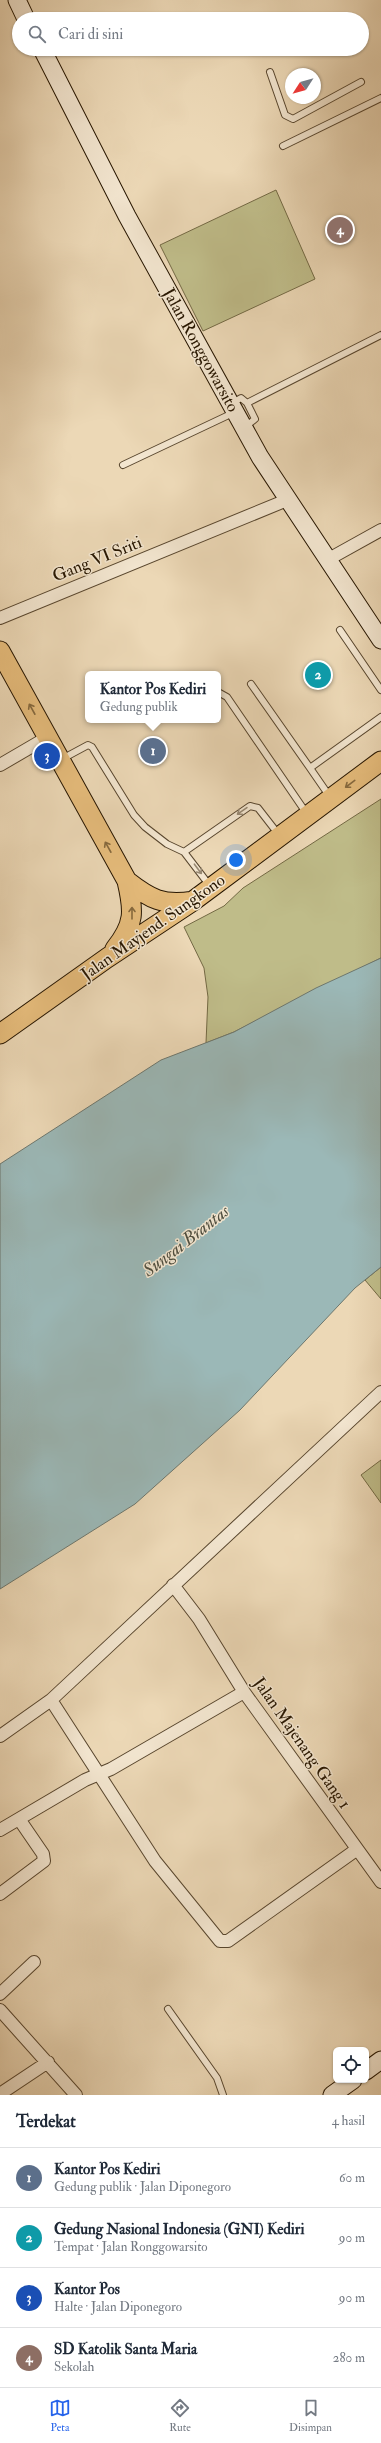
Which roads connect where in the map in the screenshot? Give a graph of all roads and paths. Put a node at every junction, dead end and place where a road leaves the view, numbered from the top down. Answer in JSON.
{"nodes":[{"id":1,"x":16,"y":0,"type":"edge"},
{"id":2,"x":22,"y":12,"type":"edge"},
{"id":3,"x":46,"y":56,"type":"edge"},
{"id":4,"x":270,"y":72,"type":"dead end"},
{"id":5,"x":361,"y":82,"type":"dead end"},
{"id":6,"x":381,"y":98,"type":"edge"},
{"id":7,"x":283,"y":146,"type":"dead end"},
{"id":8,"x":381,"y":335,"type":"edge"},
{"id":9,"x":237,"y":406,"type":"junction"},
{"id":10,"x":123,"y":465,"type":"dead end"},
{"id":11,"x":287,"y":500,"type":"junction"},
{"id":12,"x":381,"y":530,"type":"edge"},
{"id":13,"x":327,"y":560,"type":"junction"},
{"id":14,"x":0,"y":618,"type":"edge"},
{"id":15,"x":340,"y":630,"type":"dead end"},
{"id":16,"x":381,"y":640,"type":"edge"},
{"id":17,"x":0,"y":650,"type":"edge"},
{"id":18,"x":251,"y":684,"type":"dead end"},
{"id":19,"x":381,"y":690,"type":"edge"},
{"id":20,"x":221,"y":694,"type":"edge"},
{"id":21,"x":381,"y":717,"type":"edge"},
{"id":22,"x":48,"y":737,"type":"junction"},
{"id":23,"x":60,"y":760,"type":"junction"},
{"id":24,"x":381,"y":761,"type":"edge"},
{"id":25,"x":0,"y":765,"type":"edge"},
{"id":26,"x":310,"y":768,"type":"junction"},
{"id":27,"x":330,"y":798,"type":"junction"},
{"id":28,"x":308,"y":815,"type":"junction"},
{"id":29,"x":280,"y":836,"type":"junction"},
{"id":30,"x":184,"y":852,"type":"junction"},
{"id":31,"x":127,"y":881,"type":"junction"},
{"id":32,"x":211,"y":888,"type":"junction"},
{"id":33,"x":193,"y":902,"type":"junction"},
{"id":34,"x":107,"y":958,"type":"junction"},
{"id":35,"x":0,"y":1034,"type":"edge"},
{"id":36,"x":381,"y":1392,"type":"edge"},
{"id":37,"x":173,"y":1585,"type":"junction"},
{"id":38,"x":244,"y":1692,"type":"junction"},
{"id":39,"x":51,"y":1700,"type":"junction"},
{"id":40,"x":0,"y":1736,"type":"edge"},
{"id":41,"x":98,"y":1774,"type":"junction"},
{"id":42,"x":19,"y":1819,"type":"junction"},
{"id":43,"x":0,"y":1830,"type":"edge"},
{"id":44,"x":356,"y":1850,"type":"junction"},
{"id":45,"x":381,"y":1882,"type":"edge"},
{"id":46,"x":0,"y":1894,"type":"edge"},
{"id":47,"x":34,"y":1962,"type":"dead end"},
{"id":48,"x":0,"y":1994,"type":"edge"},
{"id":49,"x":168,"y":2009,"type":"dead end"},
{"id":50,"x":0,"y":2010,"type":"edge"},
{"id":51,"x":381,"y":2060,"type":"edge"},
{"id":52,"x":48,"y":2062,"type":"junction"},
{"id":53,"x":369,"y":2069,"type":"edge"},
{"id":54,"x":349,"y":2083,"type":"edge"},
{"id":55,"x":0,"y":2094,"type":"edge"},
{"id":56,"x":76,"y":2095,"type":"edge"},
{"id":57,"x":223,"y":2095,"type":"edge"},
{"id":58,"x":332,"y":2095,"type":"edge"}],
"edges":[{"from":1,"to":2,"type":"street"},
{"from":3,"to":9,"type":"street","name":"Jalan Ronggowarsito"},
{"from":4,"to":5,"type":"lane"},
{"from":6,"to":7,"type":"lane"},
{"from":8,"to":9,"type":"lane"},
{"from":9,"to":10,"type":"lane"},
{"from":9,"to":11,"type":"street","name":"Jalan Ronggowarsito"},
{"from":11,"to":13,"type":"street","name":"Jalan Ronggowarsito"},
{"from":11,"to":14,"type":"street","name":"Gang VI Sriti"},
{"from":12,"to":13,"type":"street"},
{"from":13,"to":16,"type":"street","name":"Jalan Ronggowarsito"},
{"from":15,"to":19,"type":"lane"},
{"from":22,"to":17,"type":"main road","one_way":true},
{"from":18,"to":26,"type":"lane"},
{"from":20,"to":28,"type":"lane"},
{"from":21,"to":26,"type":"lane"},
{"from":22,"to":23,"type":"main road"},
{"from":22,"to":25,"type":"street"},
{"from":23,"to":30,"type":"lane"},
{"from":31,"to":23,"type":"main road","one_way":true},
{"from":24,"to":27,"type":"main road","name":"Jalan Mayjend. Sungkono","one_way":true},
{"from":26,"to":27,"type":"lane"},
{"from":27,"to":28,"type":"main road","name":"Jalan Mayjend. Sungkono"},
{"from":28,"to":29,"type":"main road","name":"Jalan Mayjend. Sungkono"},
{"from":29,"to":30,"type":"lane","one_way":true},
{"from":29,"to":32,"type":"main road","name":"Jalan Mayjend. Sungkono"},
{"from":30,"to":32,"type":"lane","one_way":true},
{"from":31,"to":33,"type":"main road"},
{"from":34,"to":31,"type":"main road","one_way":true},
{"from":32,"to":33,"type":"main road","name":"Jalan Mayjend. Sungkono"},
{"from":33,"to":34,"type":"main road","name":"Jalan Mayjend. Sungkono"},
{"from":34,"to":35,"type":"main road","name":"Jalan Mayjend. Sungkono"},
{"from":36,"to":37,"type":"street"},
{"from":37,"to":38,"type":"street","name":"Jalan Majenang Gang 1"},
{"from":37,"to":39,"type":"street"},
{"from":38,"to":41,"type":"street"},
{"from":38,"to":44,"type":"street","name":"Jalan Majenang Gang 1"},
{"from":39,"to":40,"type":"street"},
{"from":39,"to":41,"type":"street"},
{"from":41,"to":42,"type":"street"},
{"from":41,"to":44,"type":"street"},
{"from":42,"to":43,"type":"street"},
{"from":42,"to":46,"type":"street"},
{"from":44,"to":45,"type":"street","name":"Jalan Majenang Gang 1"},
{"from":47,"to":48,"type":"street"},
{"from":49,"to":57,"type":"lane"},
{"from":50,"to":52,"type":"street"},
{"from":51,"to":53,"type":"street"},
{"from":52,"to":55,"type":"street"},
{"from":52,"to":56,"type":"street"},
{"from":54,"to":58,"type":"street"}]}
